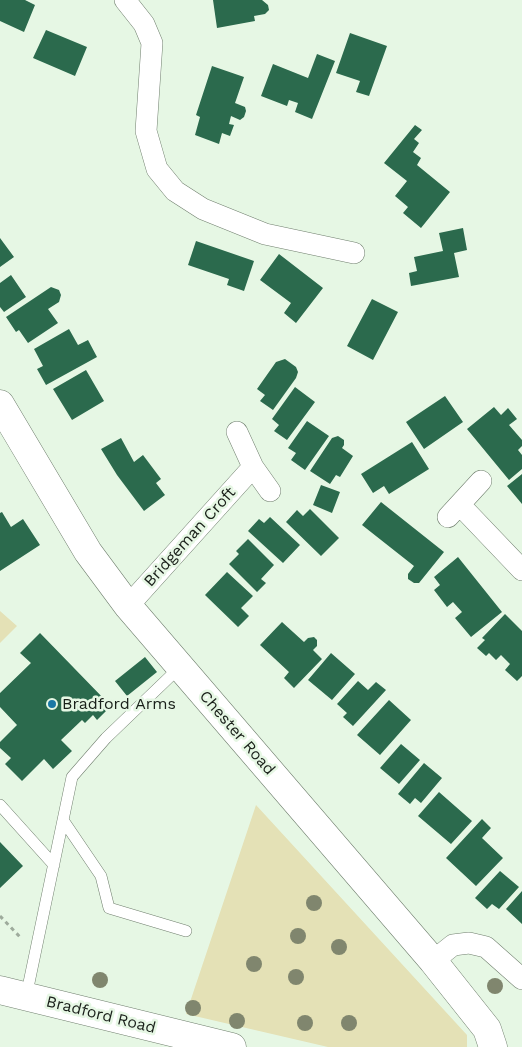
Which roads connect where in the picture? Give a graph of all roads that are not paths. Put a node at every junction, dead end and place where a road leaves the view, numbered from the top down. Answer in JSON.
{"nodes":[{"id":1,"x":125,"y":0,"type":"edge"},
{"id":2,"x":354,"y":253,"type":"dead end"},
{"id":3,"x":0,"y":404,"type":"edge"},
{"id":4,"x":237,"y":432,"type":"dead end"},
{"id":5,"x":253,"y":467,"type":"junction"},
{"id":6,"x":481,"y":481,"type":"dead end"},
{"id":7,"x":270,"y":491,"type":"dead end"},
{"id":8,"x":522,"y":570,"type":"edge"},
{"id":9,"x":128,"y":606,"type":"junction"},
{"id":10,"x":180,"y":667,"type":"junction"},
{"id":11,"x":0,"y":804,"type":"edge"},
{"id":12,"x":63,"y":820,"type":"junction"},
{"id":13,"x":54,"y":865,"type":"junction"},
{"id":14,"x":186,"y":931,"type":"dead end"},
{"id":15,"x":433,"y":961,"type":"junction"},
{"id":16,"x":522,"y":979,"type":"edge"},
{"id":17,"x":0,"y":990,"type":"edge"},
{"id":18,"x":26,"y":997,"type":"junction"},
{"id":19,"x":232,"y":1047,"type":"edge"},
{"id":20,"x":494,"y":1047,"type":"edge"}],
"edges":[{"from":1,"to":2,"type":"street"},
{"from":3,"to":9,"type":"main road","name":"Chester Road"},
{"from":4,"to":5,"type":"street"},
{"from":5,"to":7,"type":"street"},
{"from":5,"to":9,"type":"street","name":"Bridgeman Croft"},
{"from":6,"to":8,"type":"street"},
{"from":9,"to":10,"type":"main road","name":"Chester Road"},
{"from":10,"to":12,"type":"lane"},
{"from":10,"to":15,"type":"main road","name":"Chester Road"},
{"from":11,"to":13,"type":"lane"},
{"from":12,"to":13,"type":"lane"},
{"from":12,"to":14,"type":"lane"},
{"from":13,"to":18,"type":"lane"},
{"from":15,"to":16,"type":"street"},
{"from":15,"to":20,"type":"main road","name":"Chester Road"},
{"from":17,"to":18,"type":"main road","name":"Bradford Road"},
{"from":18,"to":19,"type":"main road","name":"Bradford Road"}]}
